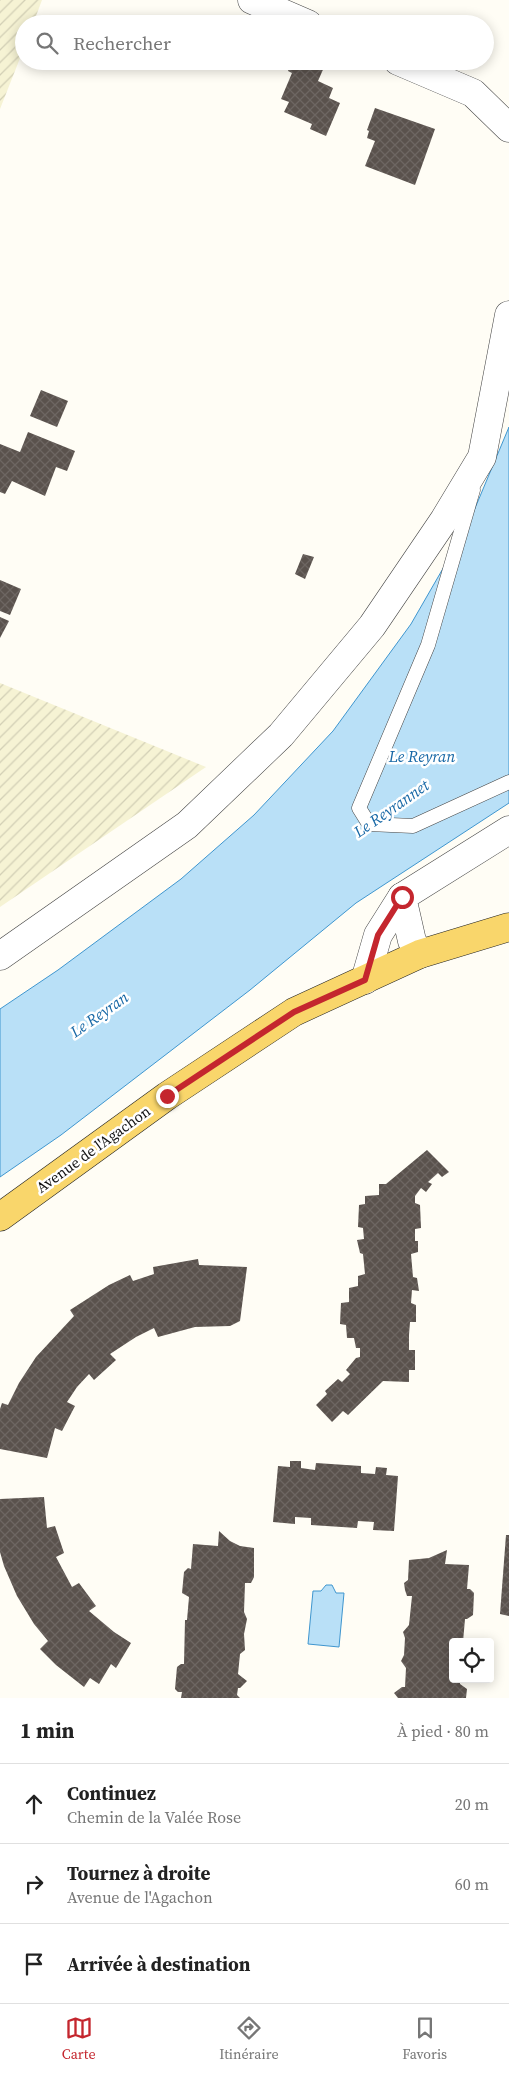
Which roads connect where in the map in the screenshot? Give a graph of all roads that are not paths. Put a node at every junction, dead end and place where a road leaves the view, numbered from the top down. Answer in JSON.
{"nodes":[{"id":1,"x":252,"y":0,"type":"edge"},
{"id":2,"x":287,"y":15,"type":"edge"},
{"id":3,"x":419,"y":70,"type":"edge"},
{"id":4,"x":509,"y":128,"type":"edge"},
{"id":5,"x":509,"y":315,"type":"edge"},
{"id":6,"x":482,"y":457,"type":"junction"},
{"id":7,"x":509,"y":782,"type":"edge"},
{"id":8,"x":509,"y":830,"type":"edge"},
{"id":9,"x":402,"y":897,"type":"junction"},
{"id":10,"x":509,"y":927,"type":"edge"},
{"id":11,"x":420,"y":954,"type":"junction"},
{"id":12,"x":0,"y":956,"type":"edge"},
{"id":13,"x":365,"y":980,"type":"junction"},
{"id":14,"x":0,"y":1217,"type":"edge"}],
"edges":[{"from":1,"to":2,"type":"street"},
{"from":3,"to":4,"type":"street"},
{"from":5,"to":6,"type":"street"},
{"from":6,"to":7,"type":"lane"},
{"from":6,"to":12,"type":"street"},
{"from":8,"to":9,"type":"street"},
{"from":9,"to":11,"type":"street"},
{"from":9,"to":13,"type":"street"},
{"from":10,"to":11,"type":"main road","name":"Avenue de l'Agachon"},
{"from":11,"to":13,"type":"main road","name":"Avenue de l'Agachon"},
{"from":13,"to":14,"type":"main road","name":"Avenue de l'Agachon"}]}
